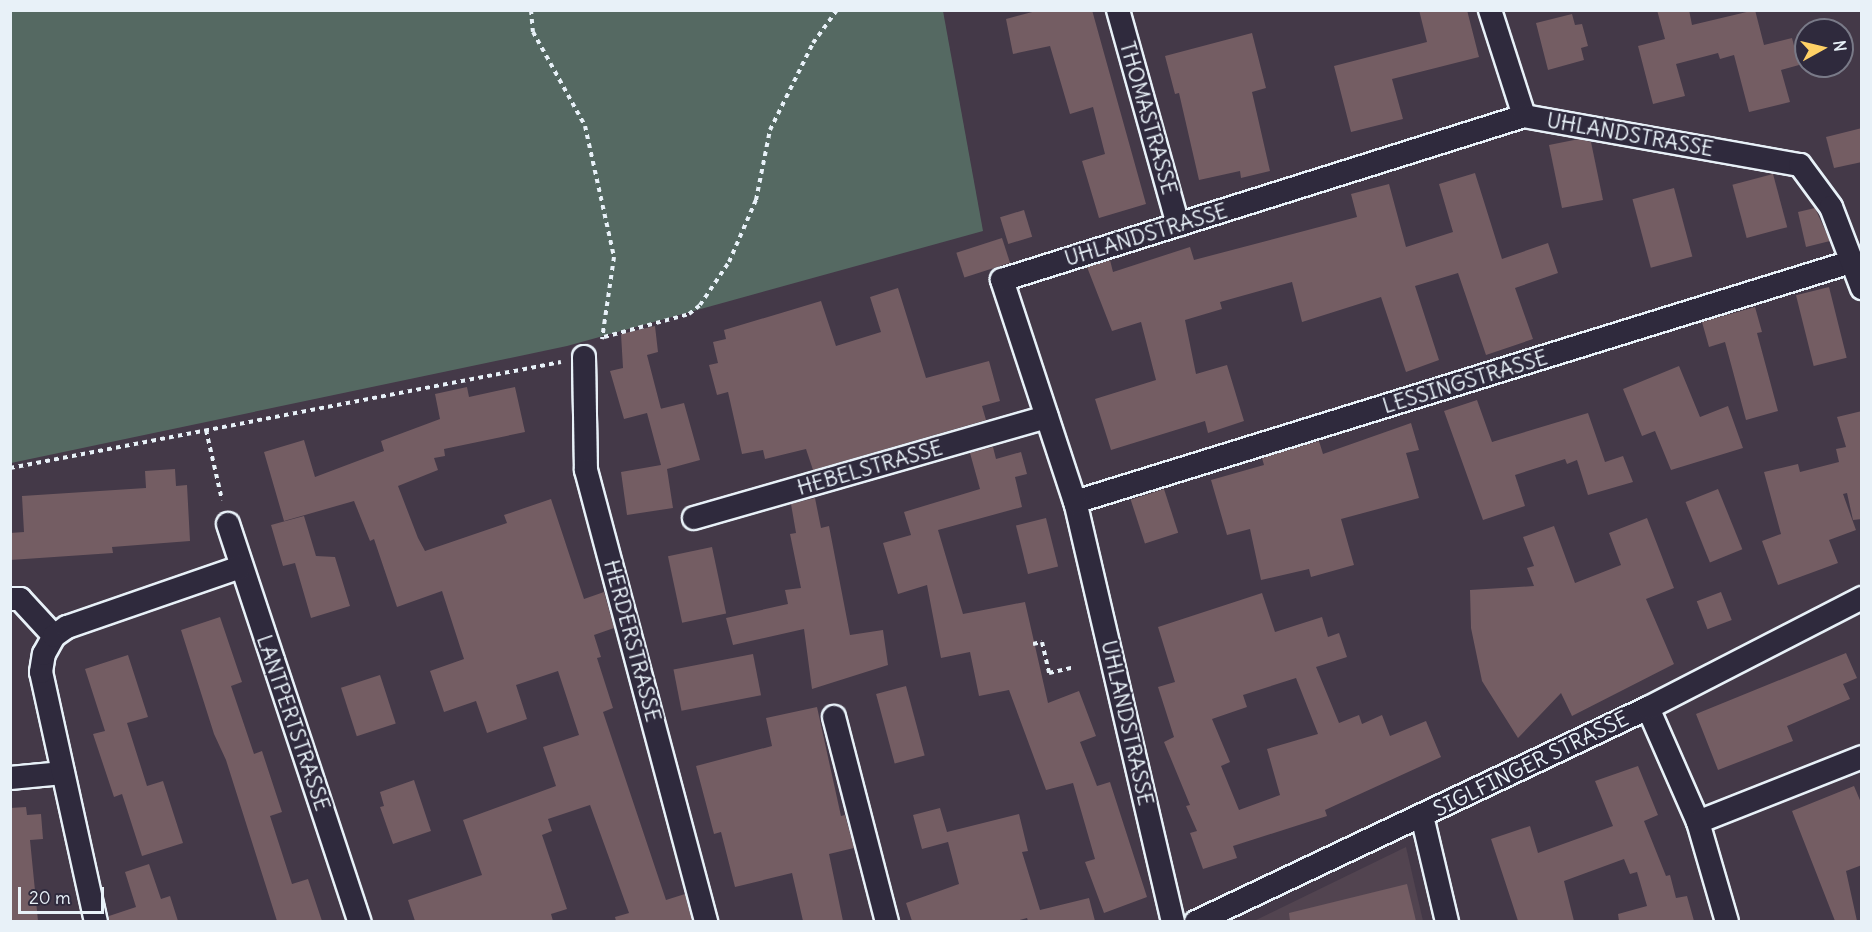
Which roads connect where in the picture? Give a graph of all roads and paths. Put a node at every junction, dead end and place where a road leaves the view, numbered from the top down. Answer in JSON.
{"nodes":[{"id":1,"x":531,"y":10,"type":"edge"},
{"id":2,"x":837,"y":10,"type":"edge"},
{"id":3,"x":1118,"y":10,"type":"edge"},
{"id":4,"x":1490,"y":10,"type":"edge"},
{"id":5,"x":1524,"y":116,"type":"junction"},
{"id":6,"x":1178,"y":225,"type":"junction"},
{"id":7,"x":1854,"y":261,"type":"junction"},
{"id":8,"x":1862,"y":288,"type":"edge"},
{"id":9,"x":604,"y":337,"type":"junction"},
{"id":10,"x":584,"y":357,"type":"junction"},
{"id":11,"x":1047,"y":417,"type":"junction"},
{"id":12,"x":206,"y":430,"type":"junction"},
{"id":13,"x":10,"y":468,"type":"edge"},
{"id":14,"x":1075,"y":502,"type":"junction"},
{"id":15,"x":694,"y":518,"type":"dead end"},
{"id":16,"x":228,"y":524,"type":"joint"},
{"id":17,"x":240,"y":567,"type":"junction"},
{"id":18,"x":1862,"y":598,"type":"edge"},
{"id":19,"x":10,"y":599,"type":"edge"},
{"id":20,"x":54,"y":636,"type":"junction"},
{"id":21,"x":1033,"y":644,"type":"dead end"},
{"id":22,"x":1071,"y":668,"type":"dead end"},
{"id":23,"x":1648,"y":708,"type":"junction"},
{"id":24,"x":834,"y":717,"type":"dead end"},
{"id":25,"x":1862,"y":757,"type":"edge"},
{"id":26,"x":63,"y":773,"type":"junction"},
{"id":27,"x":10,"y":778,"type":"edge"},
{"id":28,"x":1422,"y":816,"type":"junction"},
{"id":29,"x":1698,"y":822,"type":"junction"},
{"id":30,"x":96,"y":921,"type":"edge"},
{"id":31,"x":360,"y":921,"type":"edge"},
{"id":32,"x":706,"y":921,"type":"edge"},
{"id":33,"x":887,"y":921,"type":"edge"},
{"id":34,"x":1173,"y":921,"type":"edge"},
{"id":35,"x":1196,"y":921,"type":"edge"},
{"id":36,"x":1447,"y":921,"type":"edge"},
{"id":37,"x":1728,"y":921,"type":"edge"}],
"edges":[{"from":1,"to":9,"type":"path"},
{"from":2,"to":9,"type":"path"},
{"from":3,"to":6,"type":"street","name":"THOMASTRASSE"},
{"from":4,"to":5,"type":"street"},
{"from":5,"to":6,"type":"street","name":"UHLANDSTRASSE"},
{"from":5,"to":7,"type":"street","name":"UHLANDSTRASSE"},
{"from":6,"to":11,"type":"street","name":"UHLANDSTRASSE"},
{"from":7,"to":8,"type":"street","name":"UHLANDSTRASSE"},
{"from":7,"to":14,"type":"street","name":"LESSINGSTRASSE"},
{"from":9,"to":10,"type":"path"},
{"from":10,"to":12,"type":"path"},
{"from":10,"to":32,"type":"street","name":"HERDERSTRASSE"},
{"from":11,"to":14,"type":"street","name":"UHLANDSTRASSE"},
{"from":11,"to":15,"type":"street","name":"HEBELSTRASSE"},
{"from":12,"to":13,"type":"path"},
{"from":12,"to":16,"type":"path"},
{"from":14,"to":34,"type":"street","name":"UHLANDSTRASSE"},
{"from":16,"to":17,"type":"street","name":"LANTPERTSTRASSE"},
{"from":17,"to":20,"type":"street"},
{"from":17,"to":31,"type":"street","name":"LANTPERTSTRASSE"},
{"from":18,"to":23,"type":"street","name":"SIGLFINGER STRASSE"},
{"from":19,"to":20,"type":"street"},
{"from":20,"to":26,"type":"street"},
{"from":21,"to":22,"type":"path"},
{"from":23,"to":28,"type":"street","name":"SIGLFINGER STRASSE"},
{"from":23,"to":29,"type":"street"},
{"from":24,"to":33,"type":"street"},
{"from":25,"to":29,"type":"street"},
{"from":26,"to":27,"type":"street"},
{"from":26,"to":30,"type":"street"},
{"from":28,"to":35,"type":"street","name":"SIGLFINGER STRASSE"},
{"from":28,"to":36,"type":"street"},
{"from":29,"to":37,"type":"street"}]}
